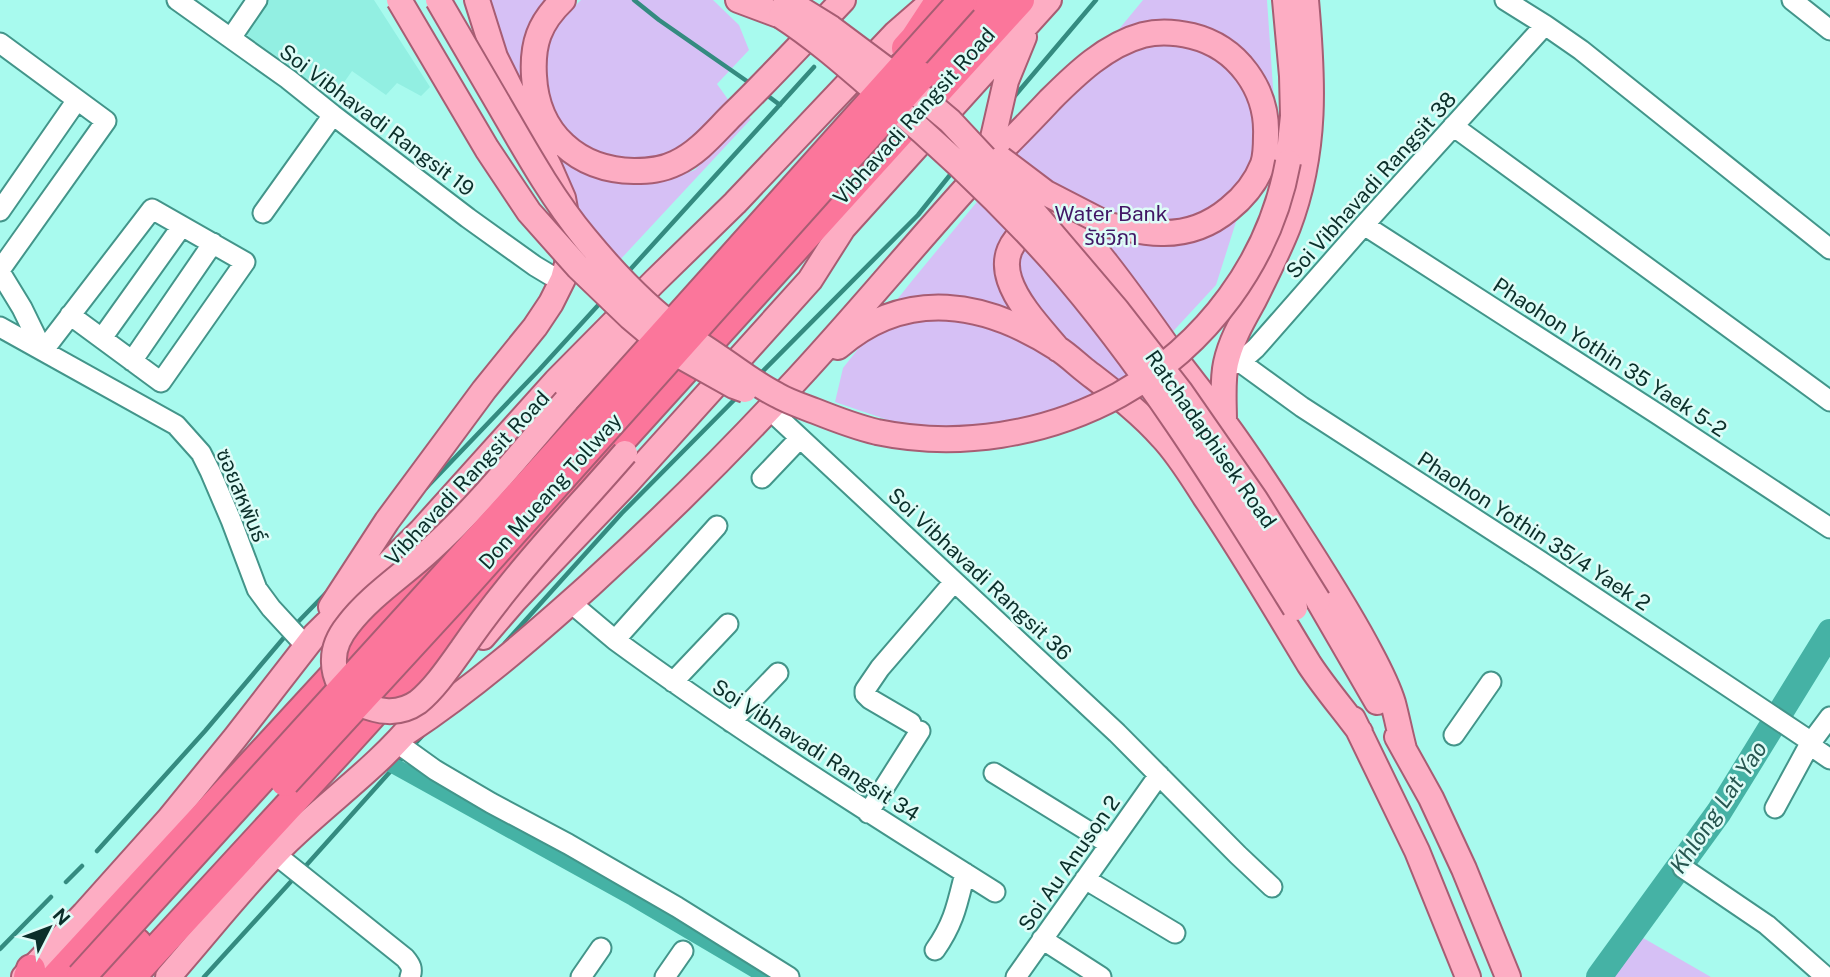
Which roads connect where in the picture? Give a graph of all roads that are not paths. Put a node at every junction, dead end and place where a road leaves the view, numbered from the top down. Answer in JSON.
{"nodes":[{"id":1,"x":177,"y":0,"type":"edge"},
{"id":2,"x":257,"y":0,"type":"edge"},
{"id":3,"x":399,"y":0,"type":"edge"},
{"id":4,"x":412,"y":0,"type":"edge"},
{"id":5,"x":438,"y":0,"type":"edge"},
{"id":6,"x":477,"y":0,"type":"edge"},
{"id":7,"x":563,"y":0,"type":"edge"},
{"id":8,"x":738,"y":0,"type":"edge"},
{"id":9,"x":755,"y":0,"type":"edge"},
{"id":10,"x":805,"y":0,"type":"edge"},
{"id":11,"x":843,"y":0,"type":"edge"},
{"id":12,"x":934,"y":0,"type":"edge"},
{"id":13,"x":940,"y":0,"type":"edge"},
{"id":14,"x":962,"y":0,"type":"edge"},
{"id":15,"x":988,"y":0,"type":"edge"},
{"id":16,"x":1049,"y":0,"type":"edge"},
{"id":17,"x":1285,"y":0,"type":"edge"},
{"id":18,"x":1306,"y":0,"type":"edge"},
{"id":19,"x":1505,"y":0,"type":"edge"},
{"id":20,"x":1792,"y":0,"type":"edge"},
{"id":21,"x":783,"y":8,"type":"edge"},
{"id":22,"x":1025,"y":10,"type":"edge"},
{"id":23,"x":1545,"y":25,"type":"junction"},
{"id":24,"x":1830,"y":30,"type":"edge"},
{"id":25,"x":231,"y":38,"type":"junction"},
{"id":26,"x":0,"y":43,"type":"edge"},
{"id":27,"x":799,"y":47,"type":"junction"},
{"id":28,"x":78,"y":100,"type":"junction"},
{"id":29,"x":333,"y":115,"type":"junction"},
{"id":30,"x":950,"y":121,"type":"junction"},
{"id":31,"x":1453,"y":126,"type":"junction"},
{"id":32,"x":978,"y":175,"type":"junction"},
{"id":33,"x":736,"y":204,"type":"junction"},
{"id":34,"x":0,"y":211,"type":"edge"},
{"id":35,"x":262,"y":213,"type":"dead end"},
{"id":36,"x":1364,"y":225,"type":"junction"},
{"id":37,"x":182,"y":226,"type":"junction"},
{"id":38,"x":843,"y":228,"type":"junction"},
{"id":39,"x":212,"y":243,"type":"junction"},
{"id":40,"x":1830,"y":249,"type":"edge"},
{"id":41,"x":0,"y":271,"type":"edge"},
{"id":42,"x":550,"y":275,"type":"junction"},
{"id":43,"x":71,"y":315,"type":"junction"},
{"id":44,"x":0,"y":327,"type":"edge"},
{"id":45,"x":535,"y":327,"type":"junction"},
{"id":46,"x":102,"y":338,"type":"junction"},
{"id":47,"x":1058,"y":349,"type":"junction"},
{"id":48,"x":1170,"y":350,"type":"junction"},
{"id":49,"x":43,"y":351,"type":"junction"},
{"id":50,"x":132,"y":361,"type":"junction"},
{"id":51,"x":1232,"y":364,"type":"junction"},
{"id":52,"x":779,"y":399,"type":"junction"},
{"id":53,"x":1830,"y":401,"type":"edge"},
{"id":54,"x":1224,"y":422,"type":"junction"},
{"id":55,"x":800,"y":438,"type":"junction"},
{"id":56,"x":762,"y":478,"type":"dead end"},
{"id":57,"x":718,"y":526,"type":"dead end"},
{"id":58,"x":1830,"y":528,"type":"edge"},
{"id":59,"x":954,"y":582,"type":"junction"},
{"id":60,"x":570,"y":603,"type":"junction"},
{"id":61,"x":1307,"y":604,"type":"junction"},
{"id":62,"x":728,"y":624,"type":"dead end"},
{"id":63,"x":301,"y":635,"type":"junction"},
{"id":64,"x":615,"y":640,"type":"junction"},
{"id":65,"x":778,"y":673,"type":"dead end"},
{"id":66,"x":673,"y":682,"type":"junction"},
{"id":67,"x":1491,"y":682,"type":"dead end"},
{"id":68,"x":1830,"y":717,"type":"edge"},
{"id":69,"x":731,"y":722,"type":"junction"},
{"id":70,"x":1360,"y":732,"type":"junction"},
{"id":71,"x":1454,"y":735,"type":"dead end"},
{"id":72,"x":402,"y":737,"type":"junction"},
{"id":73,"x":1814,"y":746,"type":"edge"},
{"id":74,"x":1404,"y":749,"type":"junction"},
{"id":75,"x":994,"y":773,"type":"dead end"},
{"id":76,"x":1158,"y":775,"type":"junction"},
{"id":77,"x":1775,"y":808,"type":"dead end"},
{"id":78,"x":868,"y":813,"type":"junction"},
{"id":79,"x":1109,"y":844,"type":"junction"},
{"id":80,"x":275,"y":854,"type":"junction"},
{"id":81,"x":1683,"y":868,"type":"dead end"},
{"id":82,"x":965,"y":873,"type":"junction"},
{"id":83,"x":1085,"y":879,"type":"junction"},
{"id":84,"x":1272,"y":887,"type":"dead end"},
{"id":85,"x":995,"y":892,"type":"dead end"},
{"id":86,"x":154,"y":924,"type":"junction"},
{"id":87,"x":1175,"y":933,"type":"dead end"},
{"id":88,"x":1042,"y":939,"type":"junction"},
{"id":89,"x":601,"y":948,"type":"dead end"},
{"id":90,"x":934,"y":950,"type":"dead end"},
{"id":91,"x":683,"y":951,"type":"dead end"},
{"id":92,"x":35,"y":975,"type":"edge"},
{"id":93,"x":81,"y":977,"type":"edge"},
{"id":94,"x":106,"y":977,"type":"edge"},
{"id":95,"x":118,"y":977,"type":"edge"},
{"id":96,"x":131,"y":977,"type":"edge"},
{"id":97,"x":168,"y":977,"type":"edge"},
{"id":98,"x":411,"y":977,"type":"edge"},
{"id":99,"x":581,"y":977,"type":"edge"},
{"id":100,"x":665,"y":977,"type":"edge"},
{"id":101,"x":789,"y":977,"type":"edge"},
{"id":102,"x":1016,"y":977,"type":"edge"},
{"id":103,"x":1101,"y":977,"type":"edge"},
{"id":104,"x":1468,"y":977,"type":"edge"},
{"id":105,"x":1507,"y":977,"type":"edge"},
{"id":106,"x":1826,"y":977,"type":"edge"}],
"edges":[{"from":1,"to":25,"type":"street","name":"Soi Vibhavadi Rangsit 19"},
{"from":2,"to":25,"type":"street"},
{"from":3,"to":52,"type":"main road","bridge":true},
{"from":4,"to":42,"type":"main road"},
{"from":5,"to":52,"type":"main road","bridge":true},
{"from":6,"to":45,"type":"main road"},
{"from":7,"to":27,"type":"main road"},
{"from":8,"to":21,"type":"main road"},
{"from":9,"to":21,"type":"main road","name":"Ratchadaphisek Road"},
{"from":10,"to":27,"type":"main road"},
{"from":11,"to":27,"type":"main road"},
{"from":12,"to":33,"type":"main road","name":"Vibhavadi Rangsit Road"},
{"from":13,"to":92,"type":"highway","name":"Vibhavadi Rangsit Road"},
{"from":14,"to":93,"type":"highway","name":"Don Mueang Tollway","bridge":true},
{"from":15,"to":86,"type":"highway","name":"Don Mueang Tollway","bridge":true},
{"from":16,"to":22,"type":"main road","name":"Vibhavadi Rangsit Road"},
{"from":17,"to":52,"type":"main road","bridge":true},
{"from":18,"to":51,"type":"main road"},
{"from":19,"to":23,"type":"street"},
{"from":20,"to":24,"type":"street"},
{"from":21,"to":30,"type":"main road","name":"Ratchadaphisek Road","bridge":true},
{"from":21,"to":61,"type":"main road","name":"Ratchadaphisek Road","bridge":true},
{"from":22,"to":32,"type":"main road"},
{"from":22,"to":38,"type":"main road","name":"Vibhavadi Rangsit Road"},
{"from":22,"to":96,"type":"highway","name":"Vibhavadi Rangsit Road"},
{"from":23,"to":31,"type":"street","name":"Soi Vibhavadi Rangsit 38"},
{"from":23,"to":40,"type":"street"},
{"from":25,"to":29,"type":"street","name":"Soi Vibhavadi Rangsit 19"},
{"from":26,"to":28,"type":"street"},
{"from":28,"to":34,"type":"street"},
{"from":28,"to":41,"type":"street"},
{"from":29,"to":35,"type":"street"},
{"from":29,"to":42,"type":"street","name":"Soi Vibhavadi Rangsit 19"},
{"from":30,"to":32,"type":"main road","bridge":true},
{"from":30,"to":61,"type":"main road","name":"Ratchadaphisek Road","bridge":true},
{"from":31,"to":36,"type":"street","name":"Soi Vibhavadi Rangsit 38"},
{"from":31,"to":53,"type":"street"},
{"from":32,"to":52,"type":"main road"},
{"from":33,"to":38,"type":"main road","bridge":true},
{"from":33,"to":63,"type":"main road","name":"Vibhavadi Rangsit Road"},
{"from":36,"to":51,"type":"street","name":"Soi Vibhavadi Rangsit 38"},
{"from":36,"to":58,"type":"street","name":"Phaohon Yothin 35 Yaek 5-2"},
{"from":37,"to":39,"type":"street"},
{"from":37,"to":43,"type":"street"},
{"from":37,"to":46,"type":"street"},
{"from":38,"to":72,"type":"main road","name":"Vibhavadi Rangsit Road"},
{"from":39,"to":50,"type":"street"},
{"from":39,"to":50,"type":"street"},
{"from":41,"to":49,"type":"street"},
{"from":42,"to":45,"type":"main road"},
{"from":43,"to":46,"type":"street"},
{"from":43,"to":49,"type":"street"},
{"from":44,"to":49,"type":"street","name":"ซอยสหพันธ์"},
{"from":45,"to":63,"type":"main road"},
{"from":46,"to":50,"type":"street"},
{"from":47,"to":48,"type":"main road"},
{"from":47,"to":52,"type":"main road"},
{"from":47,"to":70,"type":"main road"},
{"from":48,"to":51,"type":"main road"},
{"from":48,"to":54,"type":"main road"},
{"from":49,"to":63,"type":"street","name":"ซอยสหพันธ์"},
{"from":51,"to":54,"type":"main road"},
{"from":51,"to":73,"type":"street","name":"Phaohon Yothin 35/4 Yaek 2"},
{"from":52,"to":55,"type":"street","name":"Soi Vibhavadi Rangsit 36"},
{"from":52,"to":60,"type":"main road"},
{"from":54,"to":74,"type":"main road"},
{"from":55,"to":56,"type":"street"},
{"from":55,"to":59,"type":"street","name":"Soi Vibhavadi Rangsit 36"},
{"from":57,"to":64,"type":"street"},
{"from":59,"to":76,"type":"street","name":"Soi Vibhavadi Rangsit 36"},
{"from":59,"to":78,"type":"street"},
{"from":60,"to":64,"type":"street","name":"Soi Vibhavadi Rangsit 34"},
{"from":60,"to":72,"type":"main road"},
{"from":61,"to":70,"type":"main road","name":"Ratchadaphisek Road"},
{"from":61,"to":74,"type":"main road","name":"Ratchadaphisek Road"},
{"from":62,"to":66,"type":"street"},
{"from":63,"to":92,"type":"main road","name":"Vibhavadi Rangsit Road"},
{"from":64,"to":66,"type":"street","name":"Soi Vibhavadi Rangsit 34"},
{"from":65,"to":69,"type":"street"},
{"from":66,"to":69,"type":"street","name":"Soi Vibhavadi Rangsit 34"},
{"from":67,"to":71,"type":"street"},
{"from":68,"to":73,"type":"street"},
{"from":69,"to":78,"type":"street","name":"Soi Vibhavadi Rangsit 34"},
{"from":70,"to":104,"type":"main road","name":"Ratchadaphisek Road"},
{"from":72,"to":80,"type":"main road","name":"Vibhavadi Rangsit Road"},
{"from":72,"to":101,"type":"street"},
{"from":73,"to":77,"type":"street"},
{"from":74,"to":105,"type":"main road","name":"Ratchadaphisek Road"},
{"from":75,"to":79,"type":"street"},
{"from":76,"to":79,"type":"street","name":"Soi Au Anuson 2"},
{"from":76,"to":84,"type":"street","name":"Soi Vibhavadi Rangsit 36"},
{"from":78,"to":82,"type":"street","name":"Soi Vibhavadi Rangsit 34"},
{"from":79,"to":83,"type":"street","name":"Soi Au Anuson 2"},
{"from":80,"to":97,"type":"main road","name":"Vibhavadi Rangsit Road"},
{"from":80,"to":98,"type":"street"},
{"from":81,"to":106,"type":"street"},
{"from":82,"to":85,"type":"street","name":"Soi Vibhavadi Rangsit 34"},
{"from":82,"to":90,"type":"street"},
{"from":83,"to":87,"type":"street"},
{"from":83,"to":88,"type":"street","name":"Soi Au Anuson 2"},
{"from":86,"to":94,"type":"highway","name":"Don Mueang Tollway"},
{"from":86,"to":95,"type":"highway"},
{"from":88,"to":102,"type":"street","name":"Soi Au Anuson 2"},
{"from":88,"to":103,"type":"street"},
{"from":89,"to":99,"type":"street"},
{"from":91,"to":100,"type":"street"}]}
